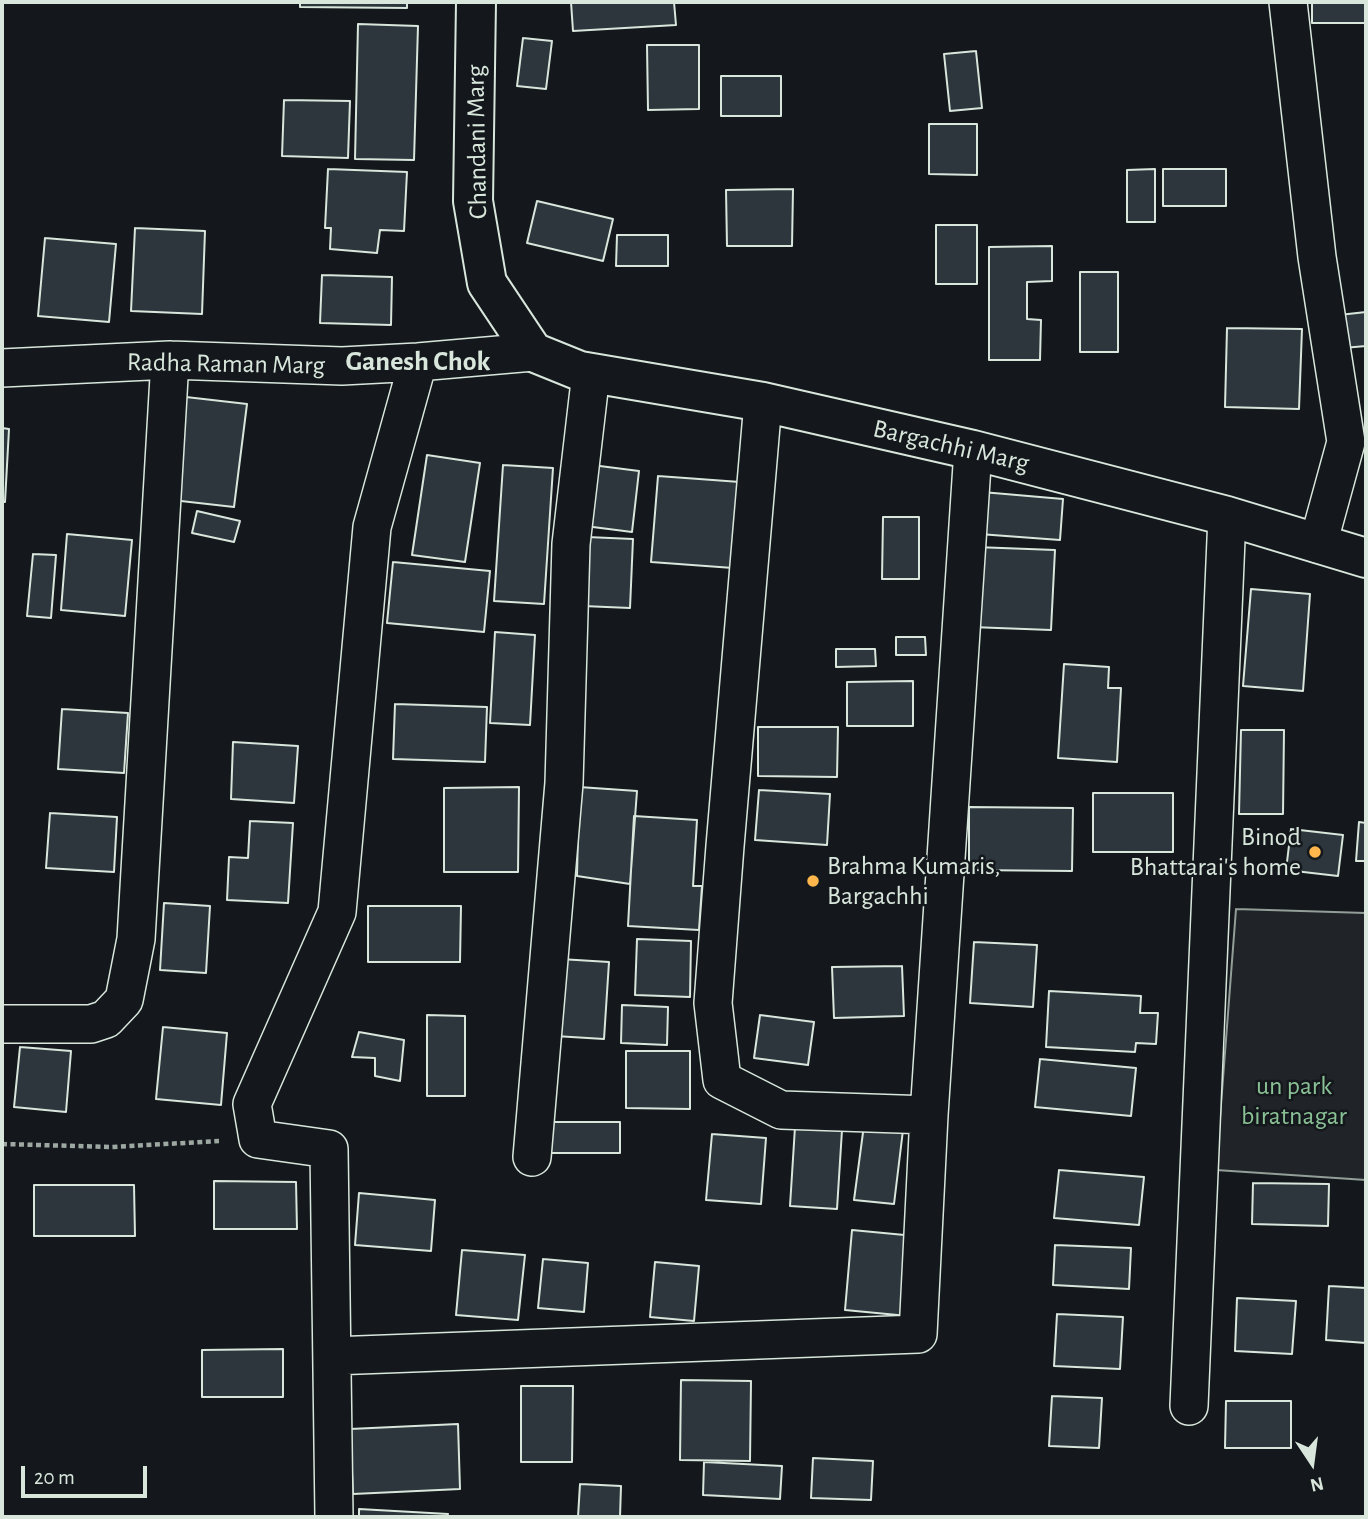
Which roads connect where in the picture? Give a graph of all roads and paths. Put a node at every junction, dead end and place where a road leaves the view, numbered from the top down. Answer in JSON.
{"nodes":[{"id":1,"x":476,"y":2,"type":"edge"},
{"id":2,"x":1288,"y":2,"type":"edge"},
{"id":3,"x":533,"y":352,"type":"junction"},
{"id":4,"x":170,"y":360,"type":"junction"},
{"id":5,"x":418,"y":362,"type":"junction"},
{"id":6,"x":2,"y":368,"type":"edge"},
{"id":7,"x":591,"y":373,"type":"junction"},
{"id":8,"x":763,"y":402,"type":"junction"},
{"id":9,"x":973,"y":450,"type":"junction"},
{"id":10,"x":1227,"y":516,"type":"junction"},
{"id":11,"x":1318,"y":544,"type":"junction"},
{"id":12,"x":1366,"y":558,"type":"edge"},
{"id":13,"x":2,"y":1024,"type":"edge"},
{"id":14,"x":929,"y":1115,"type":"junction"},
{"id":15,"x":258,"y":1139,"type":"junction"},
{"id":16,"x":2,"y":1144,"type":"edge"},
{"id":17,"x":532,"y":1157,"type":"dead end"},
{"id":18,"x":332,"y":1356,"type":"junction"},
{"id":19,"x":1189,"y":1406,"type":"dead end"},
{"id":20,"x":334,"y":1517,"type":"edge"}],
"edges":[{"from":1,"to":3,"type":"street","name":"Chandani Marg"},
{"from":2,"to":11,"type":"street"},
{"from":3,"to":5,"type":"street","name":"Radha Raman Marg"},
{"from":3,"to":7,"type":"street","name":"Bargachhi Marg"},
{"from":4,"to":5,"type":"street","name":"Radha Raman Marg"},
{"from":4,"to":6,"type":"street","name":"Radha Raman Marg"},
{"from":4,"to":13,"type":"street"},
{"from":5,"to":15,"type":"street"},
{"from":7,"to":8,"type":"street","name":"Bargachhi Marg"},
{"from":7,"to":17,"type":"street"},
{"from":8,"to":9,"type":"street","name":"Bargachhi Marg"},
{"from":8,"to":14,"type":"street"},
{"from":9,"to":10,"type":"street","name":"Bargachhi Marg"},
{"from":9,"to":14,"type":"street"},
{"from":10,"to":11,"type":"street","name":"Bargachhi Marg"},
{"from":10,"to":19,"type":"street"},
{"from":11,"to":12,"type":"street","name":"Bargachhi Marg"},
{"from":14,"to":18,"type":"street"},
{"from":15,"to":16,"type":"path"},
{"from":15,"to":18,"type":"street"},
{"from":18,"to":20,"type":"street"}]}
